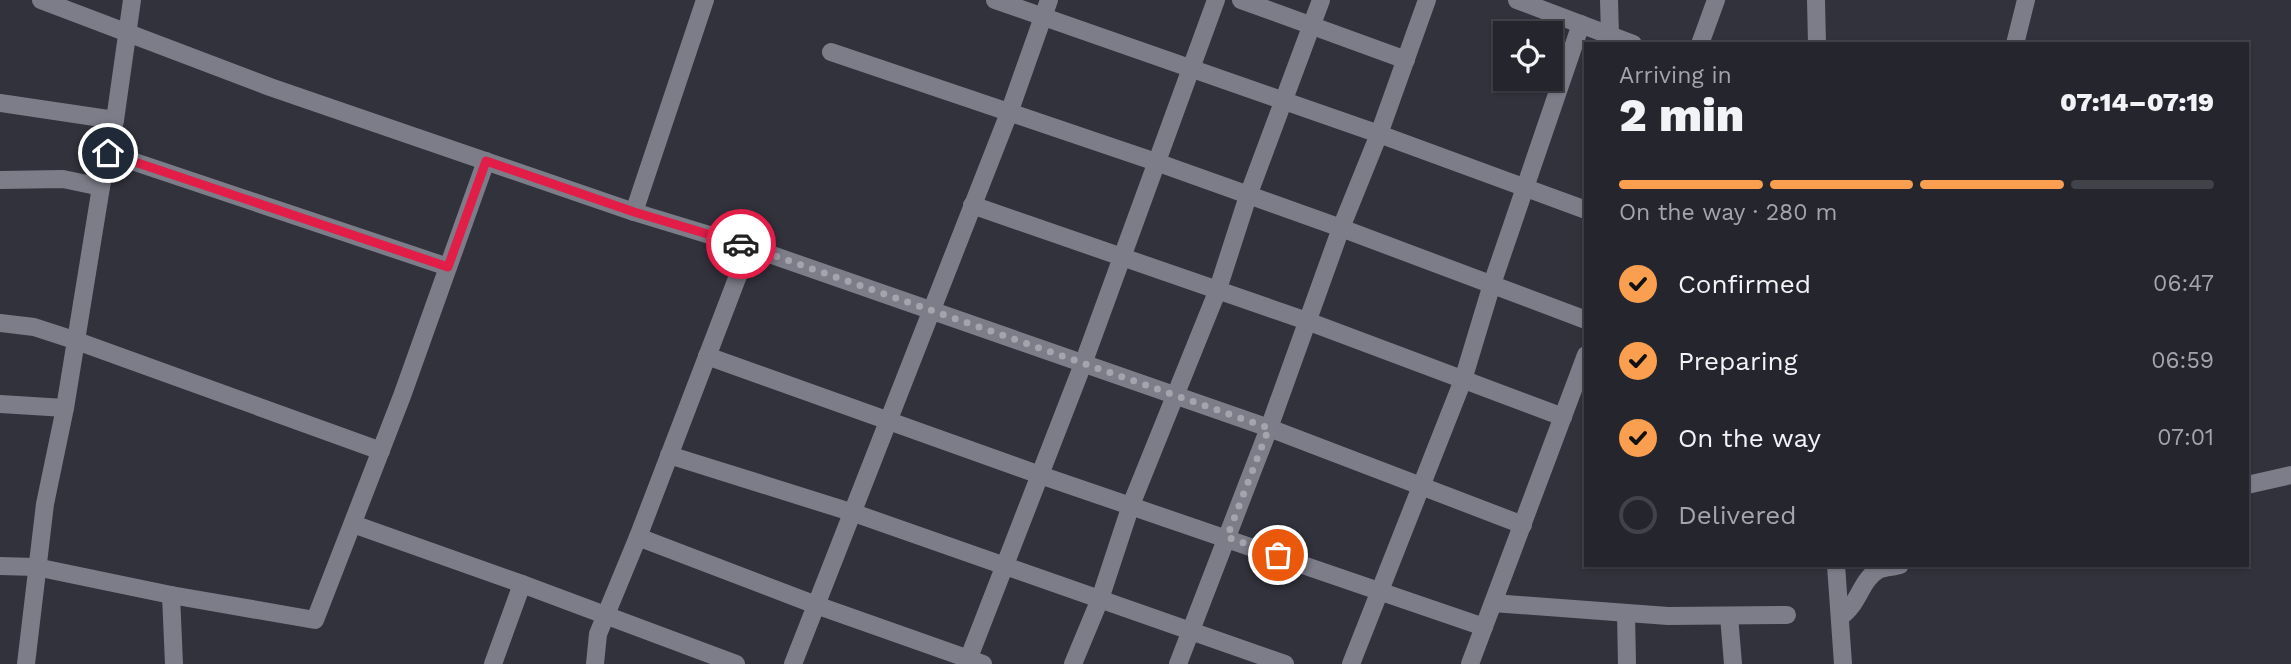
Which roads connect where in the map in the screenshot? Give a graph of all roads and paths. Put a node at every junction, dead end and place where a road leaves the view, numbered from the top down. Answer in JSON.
{"nodes":[{"id":1,"x":41,"y":0,"type":"edge"},
{"id":2,"x":132,"y":0,"type":"edge"},
{"id":3,"x":705,"y":0,"type":"edge"},
{"id":4,"x":995,"y":0,"type":"edge"},
{"id":5,"x":1216,"y":0,"type":"edge"},
{"id":6,"x":1241,"y":0,"type":"edge"},
{"id":7,"x":1321,"y":0,"type":"edge"},
{"id":8,"x":1427,"y":0,"type":"edge"},
{"id":9,"x":1517,"y":0,"type":"edge"},
{"id":10,"x":1609,"y":0,"type":"edge"},
{"id":11,"x":1716,"y":0,"type":"edge"},
{"id":12,"x":1816,"y":0,"type":"edge"},
{"id":13,"x":2025,"y":0,"type":"edge"},
{"id":14,"x":1046,"y":9,"type":"edge"},
{"id":15,"x":1312,"y":24,"type":"junction"},
{"id":16,"x":1581,"y":24,"type":"junction"},
{"id":17,"x":127,"y":32,"type":"junction"},
{"id":18,"x":1610,"y":35,"type":"junction"},
{"id":19,"x":1628,"y":42,"type":"edge"},
{"id":20,"x":1701,"y":42,"type":"edge"},
{"id":21,"x":1817,"y":42,"type":"edge"},
{"id":22,"x":2015,"y":42,"type":"edge"},
{"id":23,"x":831,"y":52,"type":"dead end"},
{"id":24,"x":1406,"y":60,"type":"junction"},
{"id":25,"x":1191,"y":69,"type":"junction"},
{"id":26,"x":1283,"y":102,"type":"junction"},
{"id":27,"x":0,"y":103,"type":"edge"},
{"id":28,"x":1009,"y":113,"type":"junction"},
{"id":29,"x":115,"y":120,"type":"junction"},
{"id":30,"x":1379,"y":134,"type":"junction"},
{"id":31,"x":108,"y":153,"type":"junction"},
{"id":32,"x":486,"y":161,"type":"junction"},
{"id":33,"x":1156,"y":162,"type":"junction"},
{"id":34,"x":0,"y":180,"type":"edge"},
{"id":35,"x":101,"y":187,"type":"junction"},
{"id":36,"x":1526,"y":188,"type":"junction"},
{"id":37,"x":1248,"y":196,"type":"junction"},
{"id":38,"x":972,"y":205,"type":"junction"},
{"id":39,"x":1584,"y":209,"type":"edge"},
{"id":40,"x":634,"y":212,"type":"junction"},
{"id":41,"x":1340,"y":228,"type":"junction"},
{"id":42,"x":750,"y":247,"type":"junction"},
{"id":43,"x":1122,"y":258,"type":"junction"},
{"id":44,"x":448,"y":267,"type":"junction"},
{"id":45,"x":1492,"y":285,"type":"junction"},
{"id":46,"x":1217,"y":292,"type":"junction"},
{"id":47,"x":930,"y":310,"type":"junction"},
{"id":48,"x":1584,"y":319,"type":"edge"},
{"id":49,"x":1307,"y":321,"type":"junction"},
{"id":50,"x":0,"y":323,"type":"edge"},
{"id":51,"x":74,"y":340,"type":"junction"},
{"id":52,"x":707,"y":356,"type":"junction"},
{"id":53,"x":1584,"y":360,"type":"edge"},
{"id":54,"x":1083,"y":364,"type":"junction"},
{"id":55,"x":1462,"y":380,"type":"junction"},
{"id":56,"x":1177,"y":396,"type":"junction"},
{"id":57,"x":0,"y":404,"type":"edge"},
{"id":58,"x":65,"y":408,"type":"junction"},
{"id":59,"x":1563,"y":417,"type":"junction"},
{"id":60,"x":888,"y":422,"type":"junction"},
{"id":61,"x":1269,"y":428,"type":"junction"},
{"id":62,"x":381,"y":451,"type":"junction"},
{"id":63,"x":669,"y":454,"type":"junction"},
{"id":64,"x":1041,"y":475,"type":"junction"},
{"id":65,"x":2291,"y":475,"type":"edge"},
{"id":66,"x":2249,"y":485,"type":"edge"},
{"id":67,"x":1422,"y":487,"type":"junction"},
{"id":68,"x":1131,"y":505,"type":"junction"},
{"id":69,"x":853,"y":513,"type":"junction"},
{"id":70,"x":352,"y":524,"type":"junction"},
{"id":71,"x":1523,"y":526,"type":"junction"},
{"id":72,"x":638,"y":537,"type":"junction"},
{"id":73,"x":1227,"y":537,"type":"junction"},
{"id":74,"x":0,"y":566,"type":"edge"},
{"id":75,"x":1003,"y":566,"type":"junction"},
{"id":76,"x":36,"y":567,"type":"junction"},
{"id":77,"x":1836,"y":567,"type":"edge"},
{"id":78,"x":1891,"y":567,"type":"edge"},
{"id":79,"x":522,"y":584,"type":"junction"},
{"id":80,"x":1381,"y":590,"type":"junction"},
{"id":81,"x":172,"y":595,"type":"junction"},
{"id":82,"x":1100,"y":600,"type":"junction"},
{"id":83,"x":1493,"y":603,"type":"junction"},
{"id":84,"x":816,"y":605,"type":"junction"},
{"id":85,"x":1626,"y":613,"type":"junction"},
{"id":86,"x":605,"y":615,"type":"junction"},
{"id":87,"x":1787,"y":615,"type":"dead end"},
{"id":88,"x":1730,"y":616,"type":"junction"},
{"id":89,"x":1840,"y":617,"type":"junction"},
{"id":90,"x":1484,"y":627,"type":"junction"},
{"id":91,"x":1191,"y":631,"type":"junction"},
{"id":92,"x":975,"y":662,"type":"edge"},
{"id":93,"x":26,"y":664,"type":"edge"},
{"id":94,"x":174,"y":664,"type":"edge"},
{"id":95,"x":493,"y":664,"type":"edge"},
{"id":96,"x":596,"y":664,"type":"edge"},
{"id":97,"x":736,"y":664,"type":"edge"},
{"id":98,"x":793,"y":664,"type":"edge"},
{"id":99,"x":1073,"y":664,"type":"edge"},
{"id":100,"x":1178,"y":664,"type":"edge"},
{"id":101,"x":1285,"y":664,"type":"edge"},
{"id":102,"x":1351,"y":664,"type":"edge"},
{"id":103,"x":1470,"y":664,"type":"edge"},
{"id":104,"x":1628,"y":664,"type":"edge"},
{"id":105,"x":1733,"y":664,"type":"edge"},
{"id":106,"x":1843,"y":664,"type":"edge"}],
"edges":[{"from":1,"to":17,"type":"street"},
{"from":2,"to":17,"type":"street"},
{"from":3,"to":40,"type":"street"},
{"from":4,"to":14,"type":"street"},
{"from":5,"to":25,"type":"street"},
{"from":6,"to":15,"type":"street"},
{"from":7,"to":15,"type":"street"},
{"from":8,"to":24,"type":"street"},
{"from":9,"to":16,"type":"street"},
{"from":10,"to":18,"type":"street"},
{"from":11,"to":20,"type":"street"},
{"from":12,"to":21,"type":"street"},
{"from":13,"to":22,"type":"street"},
{"from":14,"to":25,"type":"street"},
{"from":14,"to":28,"type":"street"},
{"from":15,"to":24,"type":"street"},
{"from":15,"to":26,"type":"street"},
{"from":16,"to":18,"type":"street"},
{"from":16,"to":36,"type":"street"},
{"from":17,"to":29,"type":"street"},
{"from":17,"to":32,"type":"street"},
{"from":18,"to":19,"type":"street"},
{"from":23,"to":28,"type":"street"},
{"from":24,"to":30,"type":"street"},
{"from":25,"to":26,"type":"street"},
{"from":25,"to":33,"type":"street"},
{"from":26,"to":30,"type":"street"},
{"from":26,"to":37,"type":"street"},
{"from":27,"to":29,"type":"street"},
{"from":28,"to":33,"type":"street"},
{"from":28,"to":38,"type":"street"},
{"from":29,"to":31,"type":"street"},
{"from":30,"to":36,"type":"street"},
{"from":30,"to":41,"type":"street"},
{"from":31,"to":35,"type":"street"},
{"from":31,"to":44,"type":"street"},
{"from":32,"to":40,"type":"street"},
{"from":32,"to":44,"type":"street"},
{"from":33,"to":37,"type":"street"},
{"from":33,"to":43,"type":"street"},
{"from":34,"to":35,"type":"street"},
{"from":35,"to":51,"type":"street"},
{"from":36,"to":39,"type":"street"},
{"from":36,"to":45,"type":"street"},
{"from":37,"to":41,"type":"street"},
{"from":37,"to":46,"type":"street"},
{"from":38,"to":43,"type":"street"},
{"from":38,"to":47,"type":"street"},
{"from":40,"to":42,"type":"street"},
{"from":41,"to":45,"type":"street"},
{"from":41,"to":49,"type":"street"},
{"from":42,"to":47,"type":"street"},
{"from":42,"to":52,"type":"street"},
{"from":43,"to":46,"type":"street"},
{"from":43,"to":54,"type":"street"},
{"from":44,"to":62,"type":"street"},
{"from":45,"to":48,"type":"street"},
{"from":45,"to":55,"type":"street"},
{"from":46,"to":49,"type":"street"},
{"from":46,"to":56,"type":"street"},
{"from":47,"to":54,"type":"street"},
{"from":47,"to":60,"type":"street"},
{"from":49,"to":55,"type":"street"},
{"from":49,"to":61,"type":"street"},
{"from":50,"to":51,"type":"street"},
{"from":51,"to":58,"type":"street"},
{"from":51,"to":62,"type":"street"},
{"from":52,"to":60,"type":"street"},
{"from":52,"to":63,"type":"street"},
{"from":53,"to":59,"type":"street"},
{"from":54,"to":56,"type":"street"},
{"from":54,"to":64,"type":"street"},
{"from":55,"to":59,"type":"street"},
{"from":55,"to":67,"type":"street"},
{"from":56,"to":61,"type":"street"},
{"from":56,"to":68,"type":"street"},
{"from":57,"to":58,"type":"street"},
{"from":58,"to":76,"type":"street"},
{"from":59,"to":71,"type":"street"},
{"from":60,"to":64,"type":"street"},
{"from":60,"to":69,"type":"street"},
{"from":61,"to":67,"type":"street"},
{"from":61,"to":73,"type":"street"},
{"from":62,"to":70,"type":"street"},
{"from":63,"to":69,"type":"street"},
{"from":63,"to":72,"type":"street"},
{"from":64,"to":68,"type":"street"},
{"from":64,"to":75,"type":"street"},
{"from":65,"to":66,"type":"street"},
{"from":67,"to":71,"type":"street"},
{"from":67,"to":80,"type":"street"},
{"from":68,"to":73,"type":"street"},
{"from":68,"to":82,"type":"street"},
{"from":69,"to":75,"type":"street"},
{"from":69,"to":84,"type":"street"},
{"from":70,"to":79,"type":"street"},
{"from":70,"to":81,"type":"street"},
{"from":71,"to":83,"type":"street"},
{"from":72,"to":84,"type":"street"},
{"from":72,"to":86,"type":"street"},
{"from":73,"to":80,"type":"street"},
{"from":73,"to":91,"type":"street"},
{"from":74,"to":76,"type":"street"},
{"from":75,"to":82,"type":"street"},
{"from":75,"to":92,"type":"street"},
{"from":76,"to":81,"type":"street"},
{"from":76,"to":93,"type":"street"},
{"from":77,"to":89,"type":"street"},
{"from":78,"to":89,"type":"street"},
{"from":79,"to":86,"type":"street"},
{"from":79,"to":95,"type":"street"},
{"from":80,"to":90,"type":"street"},
{"from":80,"to":102,"type":"street"},
{"from":81,"to":94,"type":"street"},
{"from":82,"to":91,"type":"street"},
{"from":82,"to":99,"type":"street"},
{"from":83,"to":85,"type":"street"},
{"from":83,"to":90,"type":"street"},
{"from":84,"to":92,"type":"street"},
{"from":84,"to":98,"type":"street"},
{"from":85,"to":88,"type":"street"},
{"from":85,"to":104,"type":"street"},
{"from":86,"to":96,"type":"street"},
{"from":86,"to":97,"type":"street"},
{"from":87,"to":88,"type":"street"},
{"from":88,"to":105,"type":"street"},
{"from":89,"to":106,"type":"street"},
{"from":90,"to":103,"type":"street"},
{"from":91,"to":100,"type":"street"},
{"from":91,"to":101,"type":"street"}]}
